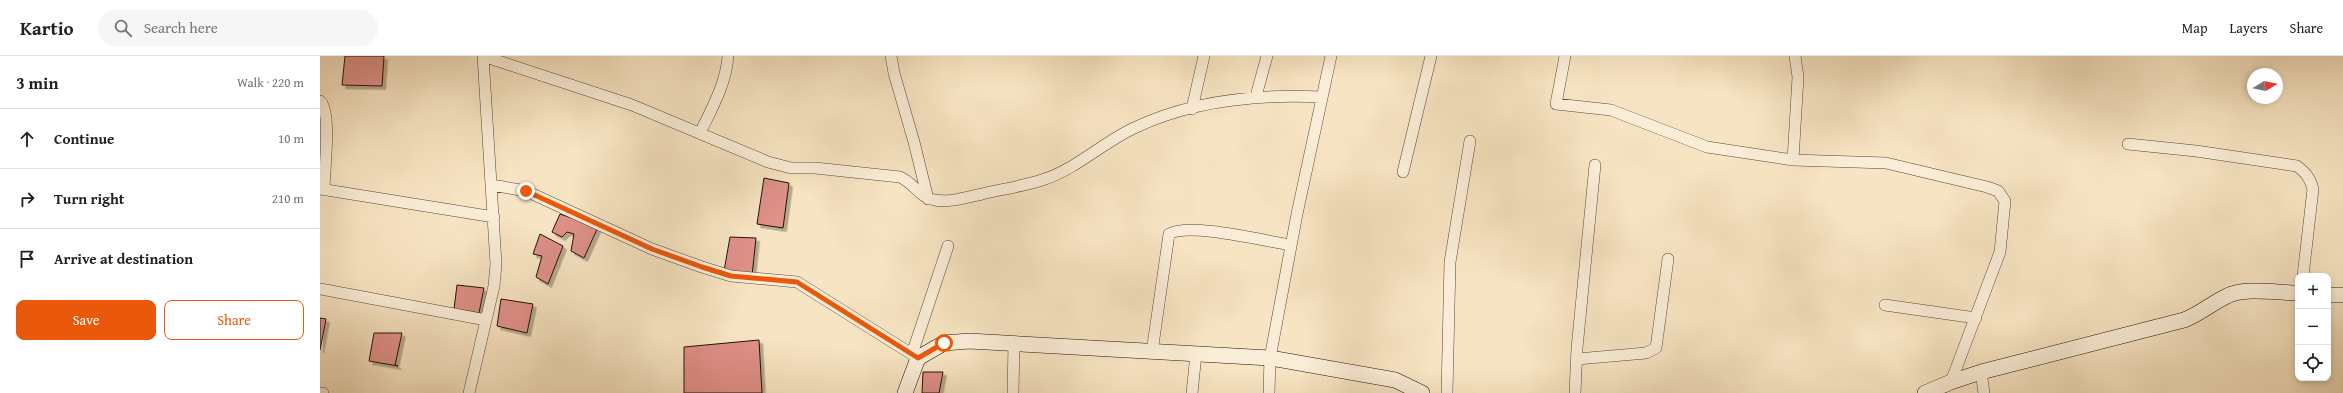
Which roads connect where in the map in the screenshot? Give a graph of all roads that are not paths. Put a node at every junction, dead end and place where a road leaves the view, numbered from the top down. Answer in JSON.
{"nodes":[{"id":1,"x":483,"y":56,"type":"edge"},
{"id":2,"x":728,"y":56,"type":"edge"},
{"id":3,"x":891,"y":56,"type":"edge"},
{"id":4,"x":1204,"y":56,"type":"edge"},
{"id":5,"x":1267,"y":56,"type":"edge"},
{"id":6,"x":1331,"y":56,"type":"edge"},
{"id":7,"x":1431,"y":56,"type":"edge"},
{"id":8,"x":1565,"y":56,"type":"edge"},
{"id":9,"x":1796,"y":56,"type":"edge"},
{"id":10,"x":1256,"y":96,"type":"junction"},
{"id":11,"x":1321,"y":97,"type":"junction"},
{"id":12,"x":320,"y":101,"type":"edge"},
{"id":13,"x":1192,"y":109,"type":"junction"},
{"id":14,"x":700,"y":133,"type":"junction"},
{"id":15,"x":1470,"y":141,"type":"dead end"},
{"id":16,"x":2128,"y":144,"type":"dead end"},
{"id":17,"x":1794,"y":160,"type":"junction"},
{"id":18,"x":1595,"y":165,"type":"dead end"},
{"id":19,"x":1403,"y":172,"type":"dead end"},
{"id":20,"x":492,"y":185,"type":"junction"},
{"id":21,"x":322,"y":190,"type":"edge"},
{"id":22,"x":928,"y":199,"type":"junction"},
{"id":23,"x":494,"y":218,"type":"junction"},
{"id":24,"x":1291,"y":245,"type":"junction"},
{"id":25,"x":948,"y":246,"type":"dead end"},
{"id":26,"x":1668,"y":259,"type":"dead end"},
{"id":27,"x":2303,"y":273,"type":"edge"},
{"id":28,"x":320,"y":289,"type":"edge"},
{"id":29,"x":2295,"y":294,"type":"edge"},
{"id":30,"x":2331,"y":295,"type":"edge"},
{"id":31,"x":2343,"y":295,"type":"edge"},
{"id":32,"x":1885,"y":305,"type":"dead end"},
{"id":33,"x":1976,"y":318,"type":"junction"},
{"id":34,"x":486,"y":320,"type":"junction"},
{"id":35,"x":1014,"y":344,"type":"junction"},
{"id":36,"x":1152,"y":352,"type":"junction"},
{"id":37,"x":1196,"y":354,"type":"junction"},
{"id":38,"x":915,"y":356,"type":"junction"},
{"id":39,"x":1270,"y":358,"type":"junction"},
{"id":40,"x":1577,"y":359,"type":"junction"},
{"id":41,"x":1981,"y":372,"type":"junction"},
{"id":42,"x":1951,"y":382,"type":"junction"},
{"id":43,"x":320,"y":392,"type":"edge"},
{"id":44,"x":323,"y":393,"type":"edge"},
{"id":45,"x":469,"y":393,"type":"edge"},
{"id":46,"x":904,"y":393,"type":"edge"},
{"id":47,"x":1013,"y":393,"type":"edge"},
{"id":48,"x":1192,"y":393,"type":"edge"},
{"id":49,"x":1269,"y":393,"type":"edge"},
{"id":50,"x":1422,"y":393,"type":"edge"},
{"id":51,"x":1447,"y":393,"type":"edge"},
{"id":52,"x":1575,"y":393,"type":"edge"},
{"id":53,"x":1925,"y":393,"type":"edge"},
{"id":54,"x":1984,"y":393,"type":"edge"}],
"edges":[{"from":1,"to":14,"type":"street"},
{"from":1,"to":20,"type":"street"},
{"from":2,"to":14,"type":"street"},
{"from":3,"to":22,"type":"street"},
{"from":4,"to":13,"type":"street"},
{"from":5,"to":10,"type":"street"},
{"from":6,"to":11,"type":"street"},
{"from":7,"to":19,"type":"street"},
{"from":8,"to":17,"type":"street"},
{"from":9,"to":17,"type":"street"},
{"from":10,"to":11,"type":"street"},
{"from":10,"to":13,"type":"street"},
{"from":11,"to":24,"type":"street"},
{"from":12,"to":21,"type":"street"},
{"from":13,"to":22,"type":"street"},
{"from":14,"to":22,"type":"street"},
{"from":15,"to":51,"type":"street"},
{"from":16,"to":27,"type":"street"},
{"from":17,"to":33,"type":"street"},
{"from":18,"to":40,"type":"street"},
{"from":20,"to":23,"type":"street"},
{"from":20,"to":38,"type":"street"},
{"from":21,"to":23,"type":"street"},
{"from":23,"to":34,"type":"street"},
{"from":24,"to":36,"type":"street"},
{"from":24,"to":39,"type":"street"},
{"from":25,"to":38,"type":"street"},
{"from":26,"to":40,"type":"street"},
{"from":28,"to":34,"type":"street"},
{"from":29,"to":41,"type":"street"},
{"from":30,"to":31,"type":"street"},
{"from":32,"to":33,"type":"street"},
{"from":33,"to":42,"type":"street"},
{"from":34,"to":45,"type":"street"},
{"from":35,"to":36,"type":"street"},
{"from":35,"to":38,"type":"street"},
{"from":35,"to":47,"type":"street"},
{"from":36,"to":37,"type":"street"},
{"from":37,"to":39,"type":"street"},
{"from":37,"to":48,"type":"street"},
{"from":38,"to":46,"type":"street"},
{"from":39,"to":49,"type":"street"},
{"from":39,"to":50,"type":"street"},
{"from":40,"to":52,"type":"street"},
{"from":41,"to":42,"type":"street"},
{"from":41,"to":54,"type":"street"},
{"from":42,"to":53,"type":"street"},
{"from":43,"to":44,"type":"street"}]}
